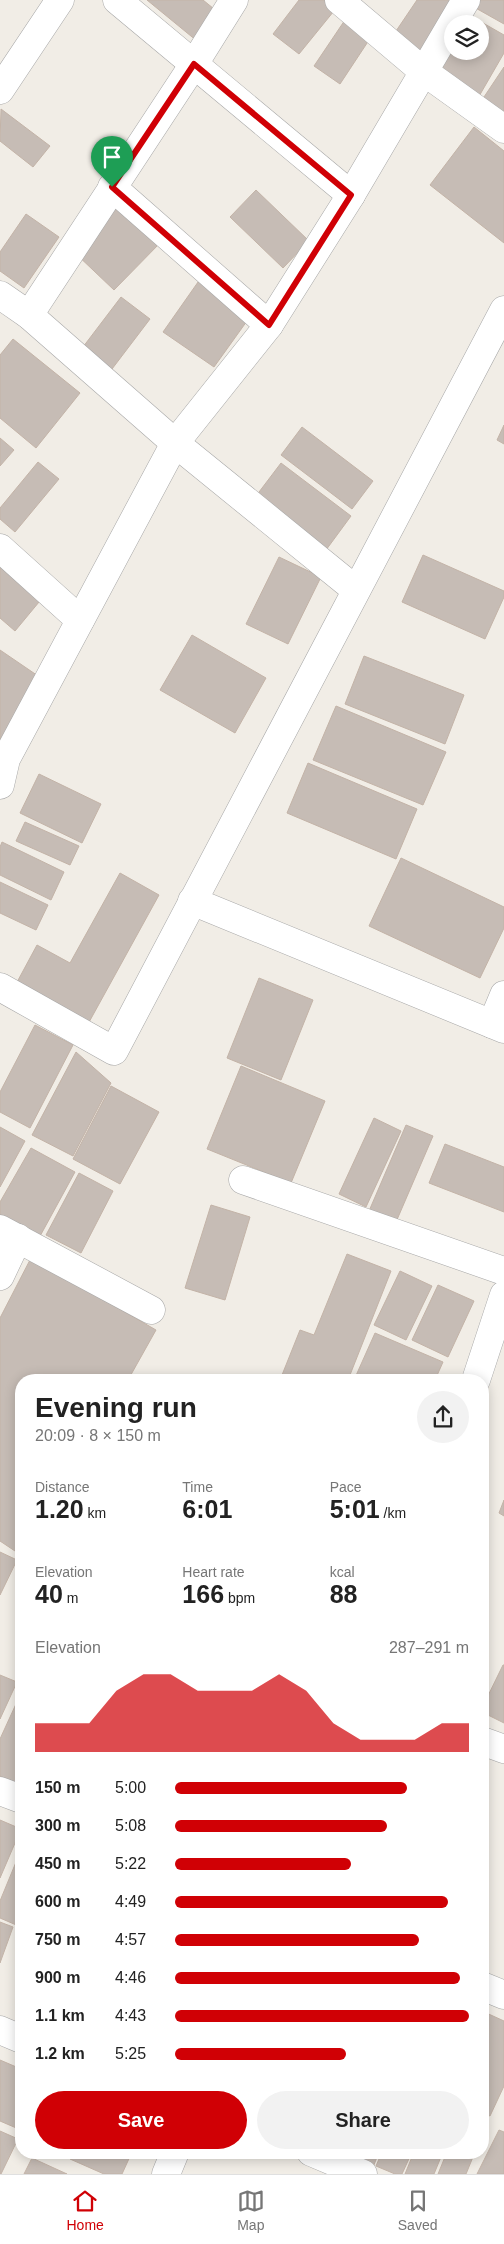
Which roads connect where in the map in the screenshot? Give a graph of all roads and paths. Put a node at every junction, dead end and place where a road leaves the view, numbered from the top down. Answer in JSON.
{"nodes":[{"id":1,"x":60,"y":0,"type":"edge"},
{"id":2,"x":117,"y":0,"type":"edge"},
{"id":3,"x":234,"y":0,"type":"edge"},
{"id":4,"x":339,"y":0,"type":"edge"},
{"id":5,"x":466,"y":0,"type":"edge"},
{"id":6,"x":194,"y":64,"type":"junction"},
{"id":7,"x":423,"y":71,"type":"junction"},
{"id":8,"x":0,"y":90,"type":"edge"},
{"id":9,"x":504,"y":129,"type":"edge"},
{"id":10,"x":112,"y":187,"type":"junction"},
{"id":11,"x":351,"y":195,"type":"junction"},
{"id":12,"x":0,"y":295,"type":"edge"},
{"id":13,"x":504,"y":310,"type":"edge"},
{"id":14,"x":29,"y":315,"type":"junction"},
{"id":15,"x":269,"y":325,"type":"junction"},
{"id":16,"x":176,"y":443,"type":"junction"},
{"id":17,"x":0,"y":548,"type":"edge"},
{"id":18,"x":356,"y":590,"type":"junction"},
{"id":19,"x":80,"y":620,"type":"junction"},
{"id":20,"x":2,"y":766,"type":"edge"},
{"id":21,"x":192,"y":901,"type":"junction"},
{"id":22,"x":0,"y":987,"type":"edge"},
{"id":23,"x":504,"y":995,"type":"edge"},
{"id":24,"x":498,"y":1027,"type":"edge"},
{"id":25,"x":243,"y":1180,"type":"dead end"},
{"id":26,"x":9,"y":1233,"type":"edge"},
{"id":27,"x":504,"y":1271,"type":"edge"},
{"id":28,"x":0,"y":1276,"type":"edge"},
{"id":29,"x":504,"y":1295,"type":"edge"},
{"id":30,"x":151,"y":1310,"type":"dead end"},
{"id":31,"x":478,"y":1374,"type":"edge"},
{"id":32,"x":489,"y":1744,"type":"edge"},
{"id":33,"x":504,"y":1749,"type":"edge"},
{"id":34,"x":0,"y":1791,"type":"edge"},
{"id":35,"x":15,"y":1797,"type":"edge"},
{"id":36,"x":489,"y":1989,"type":"edge"},
{"id":37,"x":504,"y":1995,"type":"edge"},
{"id":38,"x":0,"y":2030,"type":"edge"},
{"id":39,"x":15,"y":2036,"type":"edge"},
{"id":40,"x":171,"y":2159,"type":"edge"},
{"id":41,"x":328,"y":2159,"type":"edge"},
{"id":42,"x":166,"y":2174,"type":"edge"},
{"id":43,"x":363,"y":2174,"type":"edge"}],
"edges":[{"from":1,"to":8,"type":"street"},
{"from":2,"to":6,"type":"street"},
{"from":3,"to":6,"type":"street"},
{"from":4,"to":7,"type":"street"},
{"from":5,"to":7,"type":"street"},
{"from":6,"to":10,"type":"street"},
{"from":6,"to":11,"type":"street"},
{"from":7,"to":9,"type":"street"},
{"from":7,"to":11,"type":"street"},
{"from":10,"to":14,"type":"street"},
{"from":10,"to":15,"type":"street"},
{"from":11,"to":15,"type":"street"},
{"from":12,"to":14,"type":"street"},
{"from":13,"to":18,"type":"street"},
{"from":14,"to":16,"type":"street"},
{"from":15,"to":16,"type":"street"},
{"from":16,"to":18,"type":"street"},
{"from":16,"to":19,"type":"street"},
{"from":17,"to":19,"type":"street"},
{"from":18,"to":21,"type":"street"},
{"from":19,"to":20,"type":"street"},
{"from":21,"to":22,"type":"street"},
{"from":21,"to":24,"type":"street"},
{"from":23,"to":24,"type":"street"},
{"from":25,"to":27,"type":"street"},
{"from":26,"to":28,"type":"street"},
{"from":26,"to":30,"type":"street"},
{"from":29,"to":31,"type":"street"},
{"from":32,"to":33,"type":"street"},
{"from":34,"to":35,"type":"street"},
{"from":36,"to":37,"type":"street"},
{"from":38,"to":39,"type":"street"},
{"from":40,"to":42,"type":"street"},
{"from":41,"to":43,"type":"street"}]}
